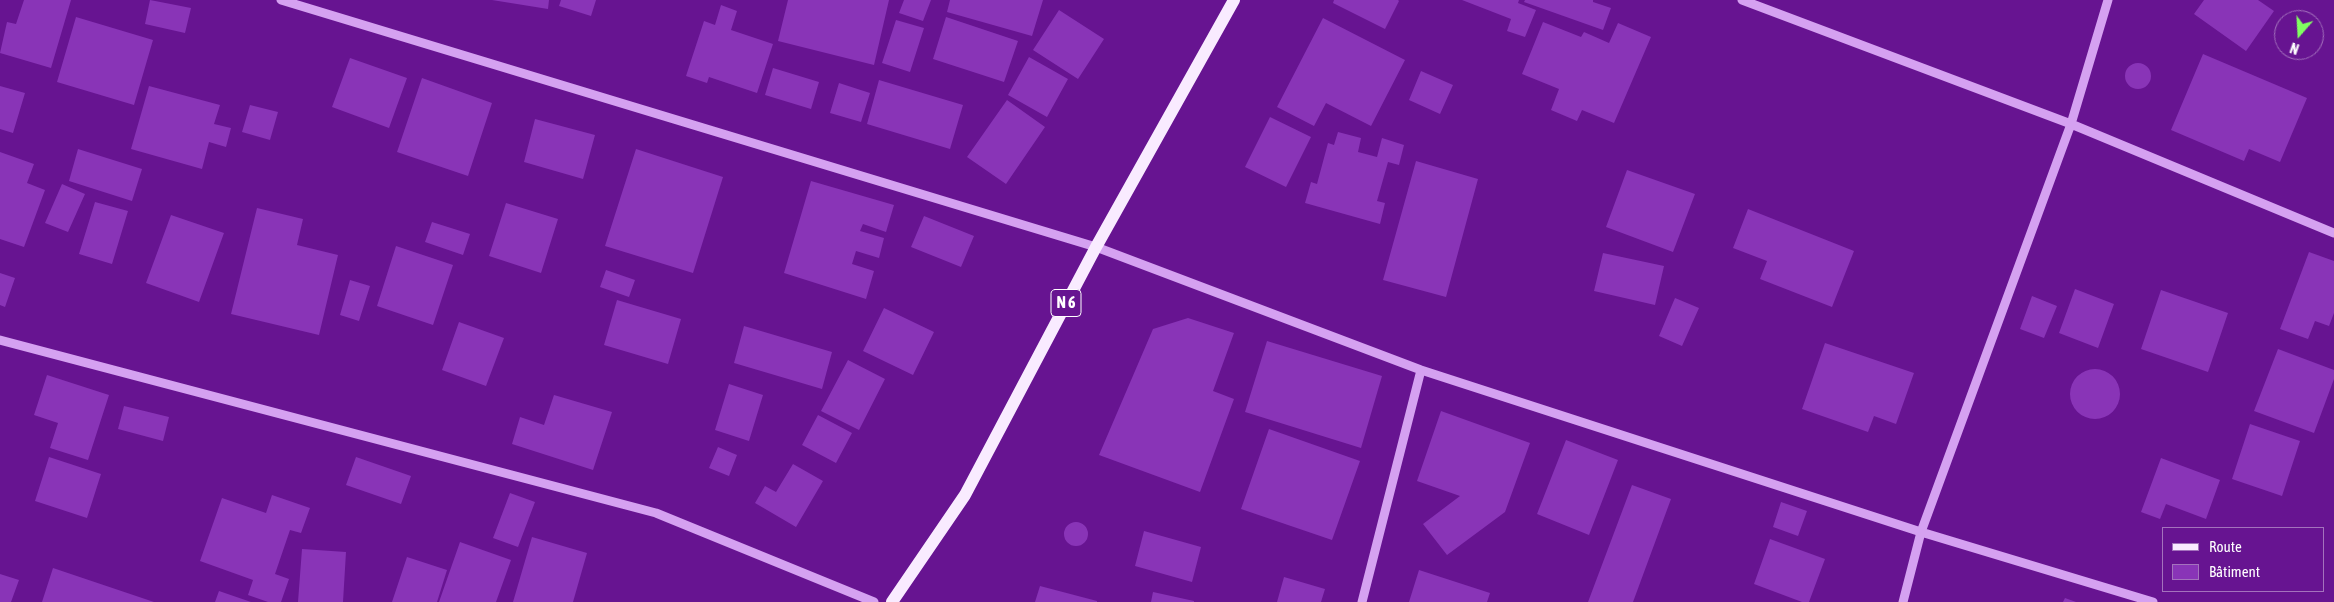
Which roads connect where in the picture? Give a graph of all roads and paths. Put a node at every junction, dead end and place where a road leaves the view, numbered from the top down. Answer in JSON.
{"nodes":[{"id":1,"x":281,"y":0,"type":"edge"},
{"id":2,"x":1234,"y":0,"type":"edge"},
{"id":3,"x":1742,"y":0,"type":"edge"},
{"id":4,"x":2108,"y":0,"type":"edge"},
{"id":5,"x":2071,"y":124,"type":"junction"},
{"id":6,"x":2334,"y":233,"type":"edge"},
{"id":7,"x":1096,"y":246,"type":"junction"},
{"id":8,"x":0,"y":340,"type":"edge"},
{"id":9,"x":1421,"y":370,"type":"junction"},
{"id":10,"x":1921,"y":532,"type":"junction"},
{"id":11,"x":874,"y":602,"type":"edge"},
{"id":12,"x":892,"y":602,"type":"edge"},
{"id":13,"x":1362,"y":602,"type":"edge"},
{"id":14,"x":1903,"y":602,"type":"edge"},
{"id":15,"x":2153,"y":602,"type":"edge"}],
"edges":[{"from":1,"to":7,"type":"street"},
{"from":2,"to":7,"type":"main road","number":"N 6"},
{"from":3,"to":5,"type":"street"},
{"from":4,"to":5,"type":"street"},
{"from":5,"to":6,"type":"street"},
{"from":5,"to":10,"type":"street"},
{"from":7,"to":9,"type":"street"},
{"from":7,"to":12,"type":"main road","number":"N 6"},
{"from":8,"to":11,"type":"street"},
{"from":9,"to":10,"type":"street"},
{"from":9,"to":13,"type":"street"},
{"from":10,"to":14,"type":"street"},
{"from":10,"to":15,"type":"street"}]}
